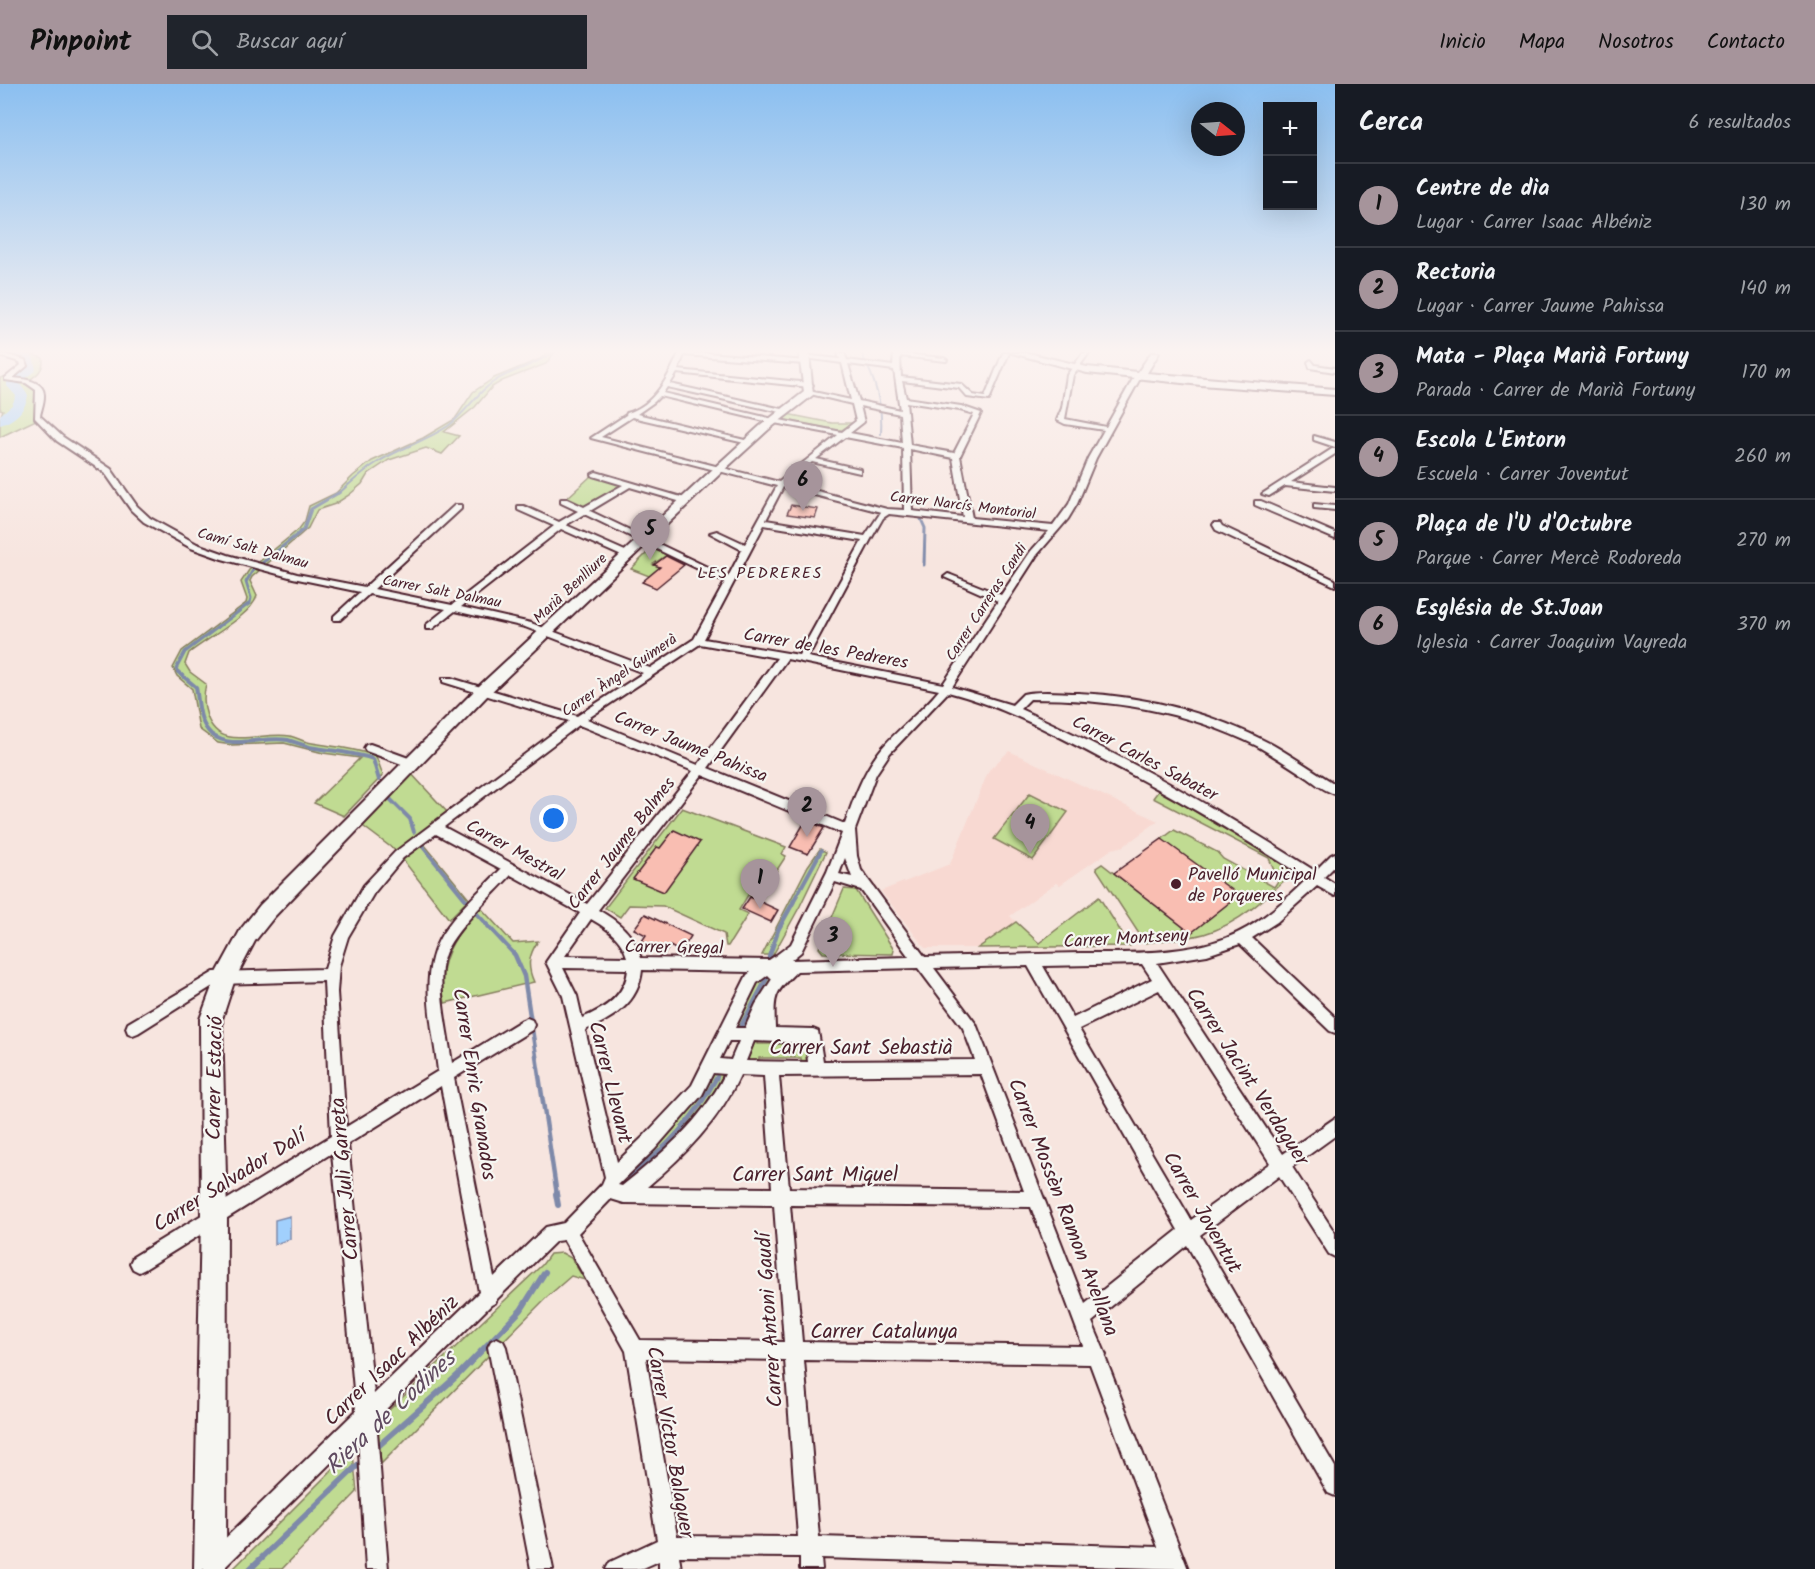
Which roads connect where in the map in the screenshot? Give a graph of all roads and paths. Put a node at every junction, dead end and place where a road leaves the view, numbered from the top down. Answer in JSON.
{"nodes":[{"id":1,"x":41,"y":422,"type":"edge"},
{"id":2,"x":617,"y":422,"type":"edge"},
{"id":3,"x":665,"y":422,"type":"edge"},
{"id":4,"x":772,"y":422,"type":"edge"},
{"id":5,"x":788,"y":422,"type":"edge"},
{"id":6,"x":860,"y":422,"type":"edge"},
{"id":7,"x":905,"y":422,"type":"edge"},
{"id":8,"x":973,"y":422,"type":"edge"},
{"id":9,"x":1070,"y":422,"type":"edge"},
{"id":10,"x":1112,"y":422,"type":"edge"},
{"id":11,"x":1108,"y":429,"type":"junction"},
{"id":12,"x":846,"y":433,"type":"junction"},
{"id":13,"x":1317,"y":438,"type":"dead end"},
{"id":14,"x":749,"y":442,"type":"junction"},
{"id":15,"x":1335,"y":445,"type":"edge"},
{"id":16,"x":908,"y":447,"type":"junction"},
{"id":17,"x":1335,"y":451,"type":"edge"},
{"id":18,"x":956,"y":456,"type":"junction"},
{"id":19,"x":811,"y":460,"type":"junction"},
{"id":20,"x":718,"y":470,"type":"junction"},
{"id":21,"x":857,"y":471,"type":"dead end"},
{"id":22,"x":596,"y":474,"type":"dead end"},
{"id":23,"x":1283,"y":483,"type":"junction"},
{"id":24,"x":629,"y":484,"type":"junction"},
{"id":25,"x":780,"y":485,"type":"junction"},
{"id":26,"x":1335,"y":489,"type":"edge"},
{"id":27,"x":1266,"y":494,"type":"dead end"},
{"id":28,"x":564,"y":501,"type":"dead end"},
{"id":29,"x":685,"y":501,"type":"junction"},
{"id":30,"x":1258,"y":503,"type":"dead end"},
{"id":31,"x":1317,"y":506,"type":"dead end"},
{"id":32,"x":458,"y":507,"type":"dead end"},
{"id":33,"x":521,"y":508,"type":"dead end"},
{"id":34,"x":1335,"y":508,"type":"edge"},
{"id":35,"x":584,"y":511,"type":"junction"},
{"id":36,"x":887,"y":511,"type":"junction"},
{"id":37,"x":908,"y":512,"type":"junction"},
{"id":38,"x":968,"y":519,"type":"junction"},
{"id":39,"x":762,"y":522,"type":"junction"},
{"id":40,"x":560,"y":525,"type":"junction"},
{"id":41,"x":1054,"y":529,"type":"junction"},
{"id":42,"x":714,"y":533,"type":"dead end"},
{"id":43,"x":1335,"y":536,"type":"edge"},
{"id":44,"x":867,"y":539,"type":"junction"},
{"id":45,"x":646,"y":540,"type":"junction"},
{"id":46,"x":748,"y":549,"type":"junction"},
{"id":47,"x":629,"y":556,"type":"junction"},
{"id":48,"x":948,"y":577,"type":"dead end"},
{"id":49,"x":1335,"y":578,"type":"edge"},
{"id":50,"x":729,"y":581,"type":"junction"},
{"id":51,"x":327,"y":583,"type":"joint"},
{"id":52,"x":1335,"y":583,"type":"edge"},
{"id":53,"x":366,"y":591,"type":"junction"},
{"id":54,"x":1002,"y":600,"type":"junction"},
{"id":55,"x":454,"y":608,"type":"junction"},
{"id":56,"x":337,"y":618,"type":"dead end"},
{"id":57,"x":429,"y":627,"type":"dead end"},
{"id":58,"x":546,"y":632,"type":"junction"},
{"id":59,"x":698,"y":641,"type":"junction"},
{"id":60,"x":784,"y":656,"type":"junction"},
{"id":61,"x":802,"y":659,"type":"junction"},
{"id":62,"x":650,"y":672,"type":"junction"},
{"id":63,"x":447,"y":680,"type":"dead end"},
{"id":64,"x":947,"y":690,"type":"junction"},
{"id":65,"x":483,"y":691,"type":"junction"},
{"id":66,"x":1012,"y":711,"type":"junction"},
{"id":67,"x":578,"y":720,"type":"junction"},
{"id":68,"x":370,"y":748,"type":"dead end"},
{"id":69,"x":410,"y":763,"type":"junction"},
{"id":70,"x":702,"y":768,"type":"junction"},
{"id":71,"x":1335,"y":790,"type":"edge"},
{"id":72,"x":434,"y":826,"type":"junction"},
{"id":73,"x":850,"y":831,"type":"junction"},
{"id":74,"x":1335,"y":858,"type":"edge"},
{"id":75,"x":510,"y":868,"type":"junction"},
{"id":76,"x":830,"y":876,"type":"junction"},
{"id":77,"x":1316,"y":878,"type":"junction"},
{"id":78,"x":865,"y":886,"type":"junction"},
{"id":79,"x":1335,"y":891,"type":"edge"},
{"id":80,"x":589,"y":911,"type":"junction"},
{"id":81,"x":1243,"y":938,"type":"junction"},
{"id":82,"x":796,"y":948,"type":"junction"},
{"id":83,"x":1146,"y":958,"type":"junction"},
{"id":84,"x":1032,"y":960,"type":"junction"},
{"id":85,"x":553,"y":962,"type":"junction"},
{"id":86,"x":922,"y":963,"type":"junction"},
{"id":87,"x":635,"y":964,"type":"junction"},
{"id":88,"x":807,"y":965,"type":"junction"},
{"id":89,"x":768,"y":966,"type":"junction"},
{"id":90,"x":330,"y":975,"type":"junction"},
{"id":91,"x":225,"y":977,"type":"junction"},
{"id":92,"x":781,"y":979,"type":"junction"},
{"id":93,"x":1161,"y":982,"type":"junction"},
{"id":94,"x":767,"y":1000,"type":"junction"},
{"id":95,"x":527,"y":1025,"type":"dead end"},
{"id":96,"x":1070,"y":1026,"type":"junction"},
{"id":97,"x":1335,"y":1026,"type":"edge"},
{"id":98,"x":576,"y":1027,"type":"junction"},
{"id":99,"x":133,"y":1028,"type":"dead end"},
{"id":100,"x":725,"y":1034,"type":"junction"},
{"id":101,"x":750,"y":1035,"type":"junction"},
{"id":102,"x":768,"y":1036,"type":"junction"},
{"id":103,"x":710,"y":1066,"type":"junction"},
{"id":104,"x":986,"y":1067,"type":"junction"},
{"id":105,"x":735,"y":1068,"type":"junction"},
{"id":106,"x":816,"y":1068,"type":"junction"},
{"id":107,"x":771,"y":1069,"type":"junction"},
{"id":108,"x":446,"y":1074,"type":"junction"},
{"id":109,"x":1333,"y":1132,"type":"edge"},
{"id":110,"x":339,"y":1138,"type":"junction"},
{"id":111,"x":1281,"y":1165,"type":"junction"},
{"id":112,"x":615,"y":1187,"type":"junction"},
{"id":113,"x":782,"y":1196,"type":"junction"},
{"id":114,"x":1035,"y":1198,"type":"junction"},
{"id":115,"x":214,"y":1215,"type":"junction"},
{"id":116,"x":568,"y":1231,"type":"junction"},
{"id":117,"x":1189,"y":1232,"type":"junction"},
{"id":118,"x":1335,"y":1248,"type":"edge"},
{"id":119,"x":139,"y":1263,"type":"dead end"},
{"id":120,"x":489,"y":1297,"type":"junction"},
{"id":121,"x":1082,"y":1318,"type":"junction"},
{"id":122,"x":497,"y":1347,"type":"dead end"},
{"id":123,"x":635,"y":1349,"type":"junction"},
{"id":124,"x":794,"y":1353,"type":"junction"},
{"id":125,"x":1096,"y":1355,"type":"junction"},
{"id":126,"x":367,"y":1422,"type":"junction"},
{"id":127,"x":1335,"y":1486,"type":"edge"},
{"id":128,"x":668,"y":1546,"type":"junction"},
{"id":129,"x":809,"y":1547,"type":"junction"},
{"id":130,"x":1175,"y":1564,"type":"edge"},
{"id":131,"x":209,"y":1568,"type":"edge"},
{"id":132,"x":377,"y":1569,"type":"edge"},
{"id":133,"x":542,"y":1569,"type":"edge"},
{"id":134,"x":617,"y":1569,"type":"edge"},
{"id":135,"x":670,"y":1569,"type":"edge"},
{"id":136,"x":811,"y":1569,"type":"edge"}],
"edges":[{"from":1,"to":51,"type":"street","name":"Camí Salt Dalmau"},
{"from":2,"to":20,"type":"street","name":"Carrer Narcís Montoriol"},
{"from":3,"to":14,"type":"street"},
{"from":4,"to":14,"type":"street","name":"Marià Benlliure"},
{"from":5,"to":12,"type":"street"},
{"from":6,"to":12,"type":"street","name":"Carrer Àngel Guimerà"},
{"from":7,"to":16,"type":"street"},
{"from":8,"to":18,"type":"street"},
{"from":9,"to":11,"type":"street"},
{"from":10,"to":11,"type":"street","name":"Carrer Carreras Candi"},
{"from":11,"to":41,"type":"street","name":"Carrer Carreras Candi"},
{"from":12,"to":16,"type":"street"},
{"from":12,"to":19,"type":"street","name":"Carrer Àngel Guimerà"},
{"from":13,"to":15,"type":"street"},
{"from":14,"to":20,"type":"street","name":"Marià Benlliure"},
{"from":16,"to":18,"type":"street"},
{"from":16,"to":37,"type":"street"},
{"from":17,"to":23,"type":"street"},
{"from":18,"to":38,"type":"street"},
{"from":19,"to":21,"type":"street"},
{"from":19,"to":25,"type":"street","name":"Carrer Àngel Guimerà"},
{"from":20,"to":25,"type":"street","name":"Carrer Narcís Montoriol"},
{"from":20,"to":29,"type":"street","name":"Marià Benlliure"},
{"from":22,"to":24,"type":"street"},
{"from":23,"to":26,"type":"street"},
{"from":23,"to":27,"type":"street"},
{"from":24,"to":29,"type":"street"},
{"from":24,"to":35,"type":"street"},
{"from":25,"to":36,"type":"street","name":"Carrer Narcís Montoriol"},
{"from":25,"to":39,"type":"street","name":"Carrer Àngel Guimerà"},
{"from":28,"to":35,"type":"street"},
{"from":29,"to":45,"type":"street","name":"Marià Benlliure"},
{"from":30,"to":43,"type":"street"},
{"from":31,"to":34,"type":"street"},
{"from":32,"to":53,"type":"street"},
{"from":33,"to":40,"type":"street"},
{"from":35,"to":40,"type":"street"},
{"from":35,"to":45,"type":"street"},
{"from":36,"to":37,"type":"street","name":"Carrer Narcís Montoriol"},
{"from":36,"to":44,"type":"street"},
{"from":37,"to":38,"type":"street","name":"Carrer Narcís Montoriol"},
{"from":38,"to":41,"type":"street","name":"Carrer Narcís Montoriol"},
{"from":39,"to":44,"type":"street"},
{"from":39,"to":46,"type":"street","name":"Carrer Àngel Guimerà"},
{"from":40,"to":47,"type":"street"},
{"from":40,"to":55,"type":"street"},
{"from":41,"to":54,"type":"street","name":"Carrer Carreras Candi"},
{"from":42,"to":46,"type":"street"},
{"from":44,"to":61,"type":"street"},
{"from":45,"to":47,"type":"street","name":"Marià Benlliure"},
{"from":45,"to":50,"type":"street"},
{"from":46,"to":50,"type":"street","name":"Carrer Àngel Guimerà"},
{"from":47,"to":58,"type":"street","name":"Marià Benlliure"},
{"from":48,"to":54,"type":"street"},
{"from":49,"to":52,"type":"street"},
{"from":50,"to":59,"type":"street","name":"Carrer Àngel Guimerà"},
{"from":51,"to":53,"type":"street","name":"Carrer Salt Dalmau"},
{"from":53,"to":55,"type":"street","name":"Carrer Salt Dalmau"},
{"from":53,"to":56,"type":"street"},
{"from":54,"to":64,"type":"street","name":"Carrer Carreras Candi"},
{"from":55,"to":57,"type":"street"},
{"from":55,"to":58,"type":"street","name":"Carrer Salt Dalmau"},
{"from":58,"to":62,"type":"street","name":"Carrer Salt Dalmau"},
{"from":58,"to":65,"type":"street","name":"Marià Benlliure"},
{"from":59,"to":60,"type":"street","name":"Carrer de les Pedreres"},
{"from":59,"to":62,"type":"street","name":"Carrer Àngel Guimerà"},
{"from":60,"to":61,"type":"street","name":"Carrer de les Pedreres"},
{"from":60,"to":70,"type":"street","name":"Carrer Jaume Balmes"},
{"from":61,"to":64,"type":"street","name":"Carrer de les Pedreres"},
{"from":62,"to":67,"type":"street","name":"Carrer Àngel Guimerà"},
{"from":63,"to":65,"type":"street","name":"Carrer Jaume Pahissa"},
{"from":64,"to":66,"type":"street","name":"Carrer Carles Sabater"},
{"from":64,"to":73,"type":"street"},
{"from":65,"to":67,"type":"street","name":"Carrer Jaume Pahissa"},
{"from":65,"to":69,"type":"street","name":"Carrer Estació"},
{"from":66,"to":71,"type":"street"},
{"from":66,"to":77,"type":"street","name":"Carrer Carles Sabater"},
{"from":67,"to":70,"type":"street","name":"Carrer Jaume Pahissa"},
{"from":67,"to":72,"type":"street","name":"Carrer Àngel Guimerà"},
{"from":68,"to":69,"type":"street"},
{"from":69,"to":91,"type":"street","name":"Carrer Estació"},
{"from":70,"to":73,"type":"street","name":"Carrer Jaume Pahissa"},
{"from":70,"to":80,"type":"street","name":"Carrer Jaume Balmes"},
{"from":72,"to":75,"type":"street","name":"Carrer Mestral"},
{"from":72,"to":90,"type":"street","name":"Carrer Juli Garreta"},
{"from":73,"to":76,"type":"street"},
{"from":73,"to":78,"type":"street","name":"Carrer Mossèn Ramon Avellana"},
{"from":74,"to":77,"type":"street","name":"Carrer Montseny"},
{"from":75,"to":80,"type":"street","name":"Carrer Mestral"},
{"from":75,"to":108,"type":"street","name":"Carrer Enric Granados"},
{"from":76,"to":78,"type":"street"},
{"from":76,"to":82,"type":"street"},
{"from":77,"to":79,"type":"street","name":"Carrer Carles Sabater"},
{"from":77,"to":81,"type":"street","name":"Carrer Montseny"},
{"from":78,"to":86,"type":"street","name":"Carrer Mossèn Ramon Avellana"},
{"from":80,"to":85,"type":"street","name":"Carrer Jaume Balmes"},
{"from":80,"to":87,"type":"street","name":"Carrer Mestral"},
{"from":81,"to":83,"type":"street","name":"Carrer Montseny"},
{"from":81,"to":97,"type":"street"},
{"from":82,"to":88,"type":"street"},
{"from":82,"to":89,"type":"street","name":"Carrer Isaac Albéniz"},
{"from":83,"to":84,"type":"street","name":"Carrer Montseny"},
{"from":83,"to":93,"type":"street","name":"Carrer Jacint Verdaguer"},
{"from":84,"to":86,"type":"street","name":"Carrer Montseny"},
{"from":84,"to":96,"type":"street","name":"Carrer Joventut"},
{"from":85,"to":87,"type":"street","name":"Carrer Gregal"},
{"from":85,"to":98,"type":"street","name":"Carrer Llevant"},
{"from":86,"to":88,"type":"street","name":"Carrer Montseny"},
{"from":86,"to":104,"type":"street","name":"Carrer Mossèn Ramon Avellana"},
{"from":87,"to":89,"type":"street","name":"Carrer Gregal"},
{"from":87,"to":98,"type":"street"},
{"from":88,"to":92,"type":"street","name":"Carrer Isaac Albéniz"},
{"from":89,"to":92,"type":"street"},
{"from":89,"to":100,"type":"street","name":"Carrer Isaac Albéniz"},
{"from":90,"to":91,"type":"street"},
{"from":90,"to":110,"type":"street","name":"Carrer Juli Garreta"},
{"from":91,"to":99,"type":"street"},
{"from":91,"to":115,"type":"street","name":"Carrer Estació"},
{"from":92,"to":94,"type":"street","name":"Carrer Isaac Albéniz"},
{"from":93,"to":96,"type":"street"},
{"from":93,"to":111,"type":"street","name":"Carrer Jacint Verdaguer"},
{"from":94,"to":101,"type":"street","name":"Carrer Isaac Albéniz"},
{"from":94,"to":102,"type":"street"},
{"from":95,"to":108,"type":"street","name":"Carrer Salvador Dalí"},
{"from":96,"to":117,"type":"street","name":"Carrer Joventut"},
{"from":98,"to":112,"type":"street","name":"Carrer Llevant"},
{"from":100,"to":101,"type":"street"},
{"from":100,"to":103,"type":"street","name":"Carrer Isaac Albéniz"},
{"from":101,"to":102,"type":"street"},
{"from":101,"to":105,"type":"street","name":"Carrer Isaac Albéniz"},
{"from":102,"to":106,"type":"street"},
{"from":103,"to":105,"type":"street"},
{"from":103,"to":112,"type":"street","name":"Carrer Isaac Albéniz"},
{"from":104,"to":106,"type":"street","name":"Carrer Sant Sebastià"},
{"from":104,"to":114,"type":"street","name":"Carrer Mossèn Ramon Avellana"},
{"from":105,"to":107,"type":"street","name":"Carrer Sant Sebastià"},
{"from":105,"to":112,"type":"street","name":"Carrer Isaac Albéniz"},
{"from":106,"to":107,"type":"street","name":"Carrer Sant Sebastià"},
{"from":107,"to":113,"type":"street","name":"Carrer Antoni Gaudí"},
{"from":108,"to":110,"type":"street","name":"Carrer Salvador Dalí"},
{"from":108,"to":120,"type":"street","name":"Carrer Enric Granados"},
{"from":109,"to":111,"type":"street"},
{"from":110,"to":115,"type":"street","name":"Carrer Salvador Dalí"},
{"from":110,"to":126,"type":"street","name":"Carrer Juli Garreta"},
{"from":111,"to":117,"type":"street"},
{"from":111,"to":118,"type":"street","name":"Carrer Jacint Verdaguer"},
{"from":112,"to":113,"type":"street","name":"Carrer Sant Miquel"},
{"from":112,"to":116,"type":"street","name":"Carrer Isaac Albéniz"},
{"from":113,"to":114,"type":"street","name":"Carrer Sant Miquel"},
{"from":113,"to":124,"type":"street","name":"Carrer Antoni Gaudí"},
{"from":114,"to":121,"type":"street","name":"Carrer Mossèn Ramon Avellana"},
{"from":115,"to":119,"type":"street","name":"Carrer Salvador Dalí"},
{"from":115,"to":131,"type":"street","name":"Carrer Estació"},
{"from":116,"to":120,"type":"street","name":"Carrer Isaac Albéniz"},
{"from":116,"to":123,"type":"street","name":"Carrer Víctor Balaguer"},
{"from":117,"to":121,"type":"street"},
{"from":117,"to":127,"type":"street","name":"Carrer Joventut"},
{"from":120,"to":126,"type":"street","name":"Carrer Isaac Albéniz"},
{"from":121,"to":125,"type":"street","name":"Carrer Mossèn Ramon Avellana"},
{"from":122,"to":133,"type":"street"},
{"from":123,"to":124,"type":"street","name":"Carrer Catalunya"},
{"from":123,"to":128,"type":"street","name":"Carrer Víctor Balaguer"},
{"from":124,"to":125,"type":"street","name":"Carrer Catalunya"},
{"from":124,"to":129,"type":"street","name":"Carrer Antoni Gaudí"},
{"from":125,"to":130,"type":"street","name":"Carrer Mossèn Ramon Avellana"},
{"from":126,"to":131,"type":"street","name":"Carrer Isaac Albéniz"},
{"from":126,"to":132,"type":"street","name":"Carrer Juli Garreta"},
{"from":128,"to":129,"type":"street"},
{"from":128,"to":134,"type":"street"},
{"from":128,"to":135,"type":"street","name":"Carrer Víctor Balaguer"},
{"from":129,"to":130,"type":"street"},
{"from":129,"to":136,"type":"street","name":"Carrer Antoni Gaudí"}]}
